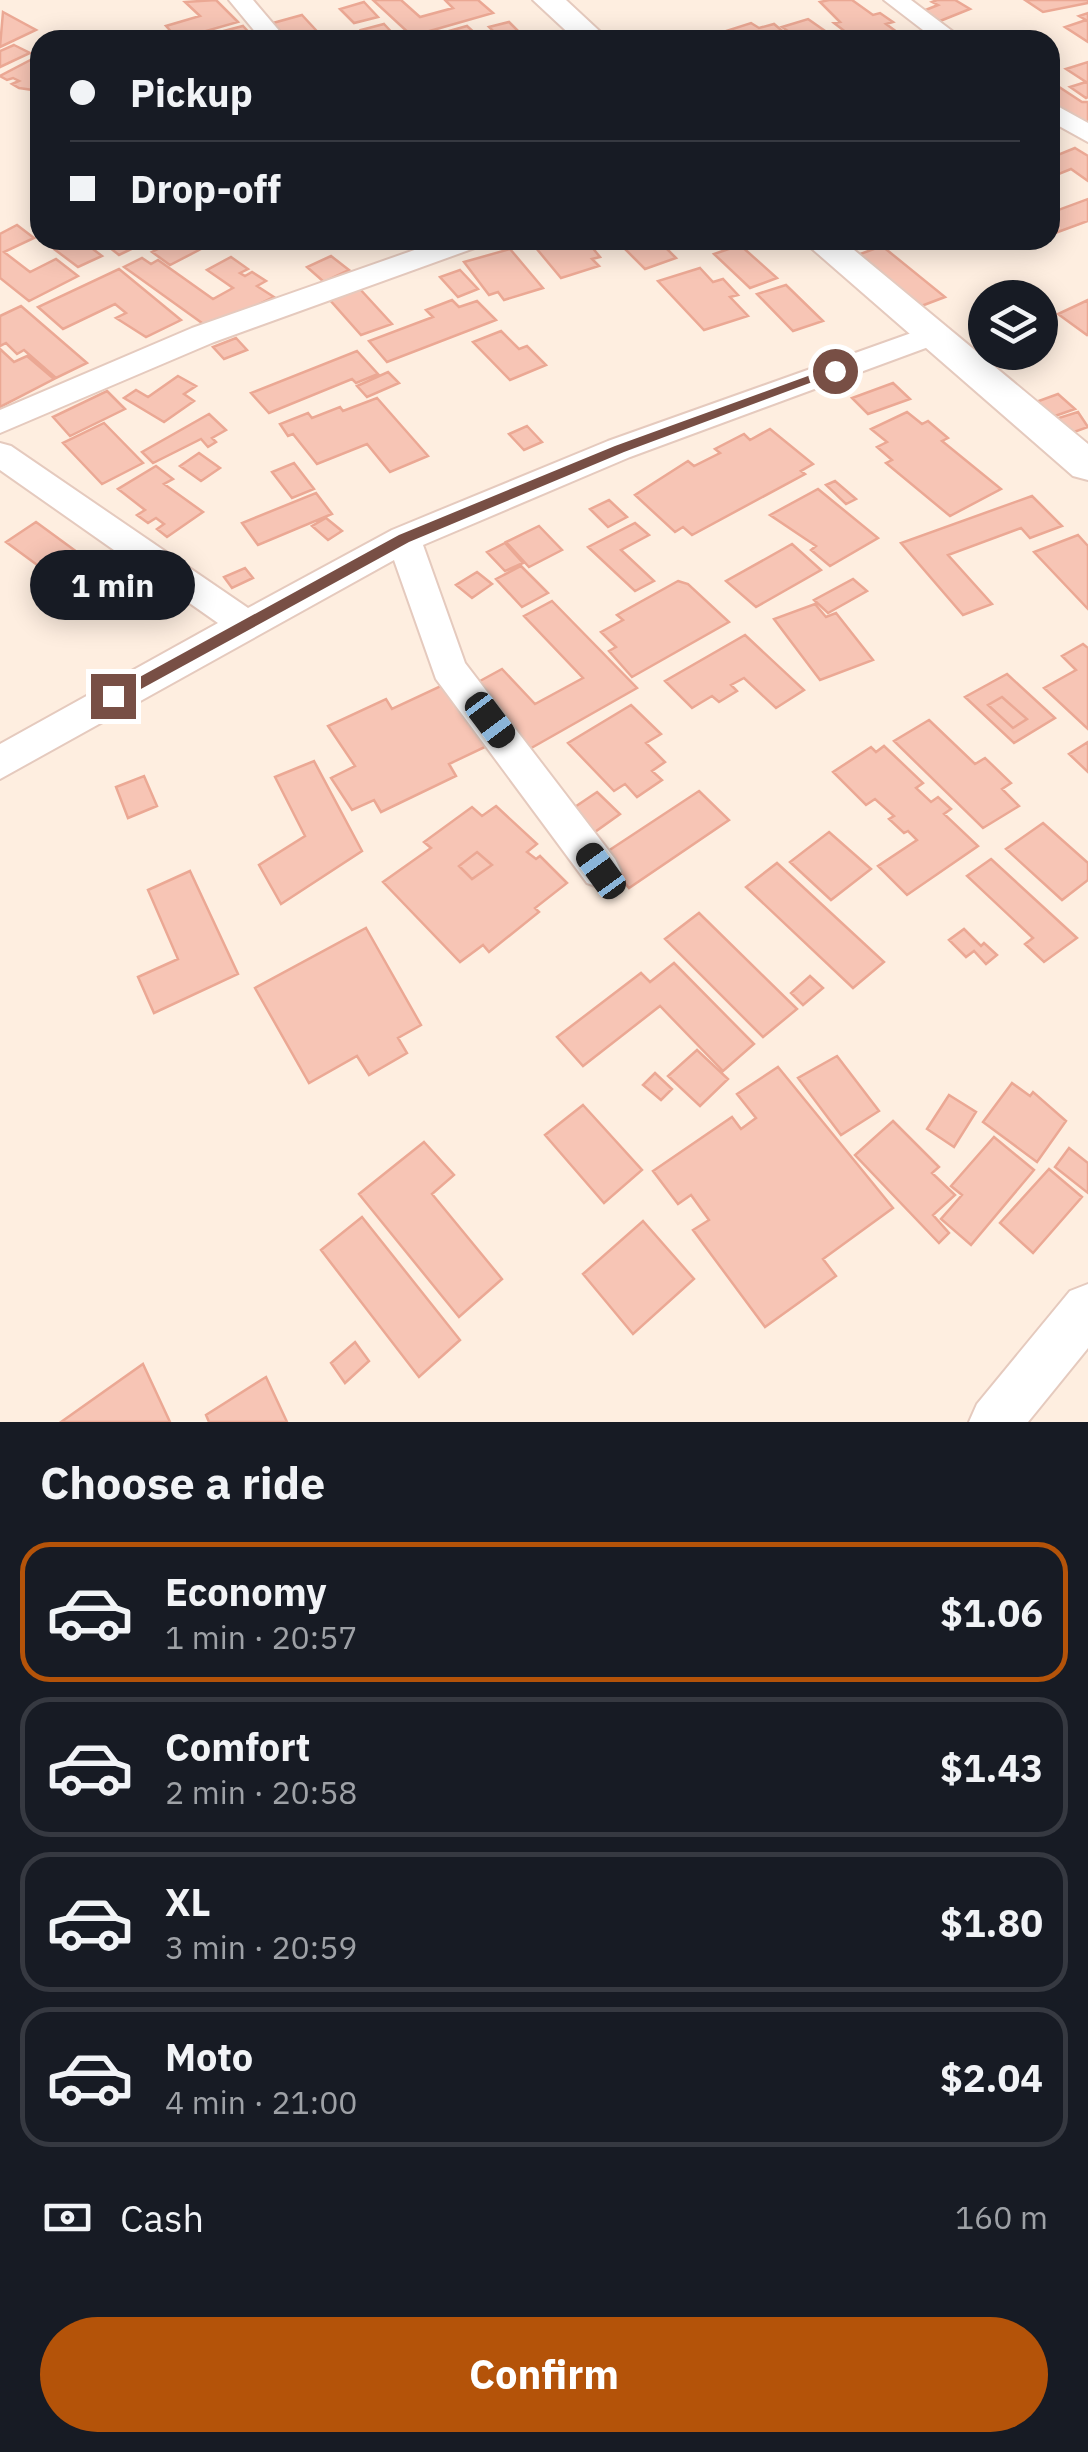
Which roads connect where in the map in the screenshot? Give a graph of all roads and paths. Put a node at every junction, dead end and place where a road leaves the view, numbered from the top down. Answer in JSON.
{"nodes":[{"id":1,"x":240,"y":0,"type":"edge"},
{"id":2,"x":548,"y":0,"type":"edge"},
{"id":3,"x":896,"y":0,"type":"edge"},
{"id":4,"x":266,"y":30,"type":"edge"},
{"id":5,"x":582,"y":30,"type":"edge"},
{"id":6,"x":938,"y":30,"type":"edge"},
{"id":7,"x":1060,"y":116,"type":"edge"},
{"id":8,"x":1088,"y":134,"type":"edge"},
{"id":9,"x":442,"y":250,"type":"edge"},
{"id":10,"x":832,"y":250,"type":"edge"},
{"id":11,"x":931,"y":335,"type":"junction"},
{"id":12,"x":0,"y":422,"type":"edge"},
{"id":13,"x":0,"y":454,"type":"edge"},
{"id":14,"x":1088,"y":466,"type":"edge"},
{"id":15,"x":404,"y":539,"type":"junction"},
{"id":16,"x":248,"y":626,"type":"junction"},
{"id":17,"x":0,"y":764,"type":"edge"},
{"id":18,"x":601,"y":871,"type":"dead end"},
{"id":19,"x":1088,"y":1309,"type":"edge"},
{"id":20,"x":996,"y":1422,"type":"edge"}],
"edges":[{"from":1,"to":4,"type":"street"},
{"from":2,"to":5,"type":"street"},
{"from":3,"to":6,"type":"street"},
{"from":7,"to":8,"type":"street"},
{"from":9,"to":12,"type":"street"},
{"from":10,"to":11,"type":"street"},
{"from":11,"to":14,"type":"street"},
{"from":11,"to":15,"type":"street"},
{"from":13,"to":16,"type":"street"},
{"from":15,"to":16,"type":"street"},
{"from":15,"to":18,"type":"street"},
{"from":16,"to":17,"type":"street"},
{"from":19,"to":20,"type":"street"}]}
